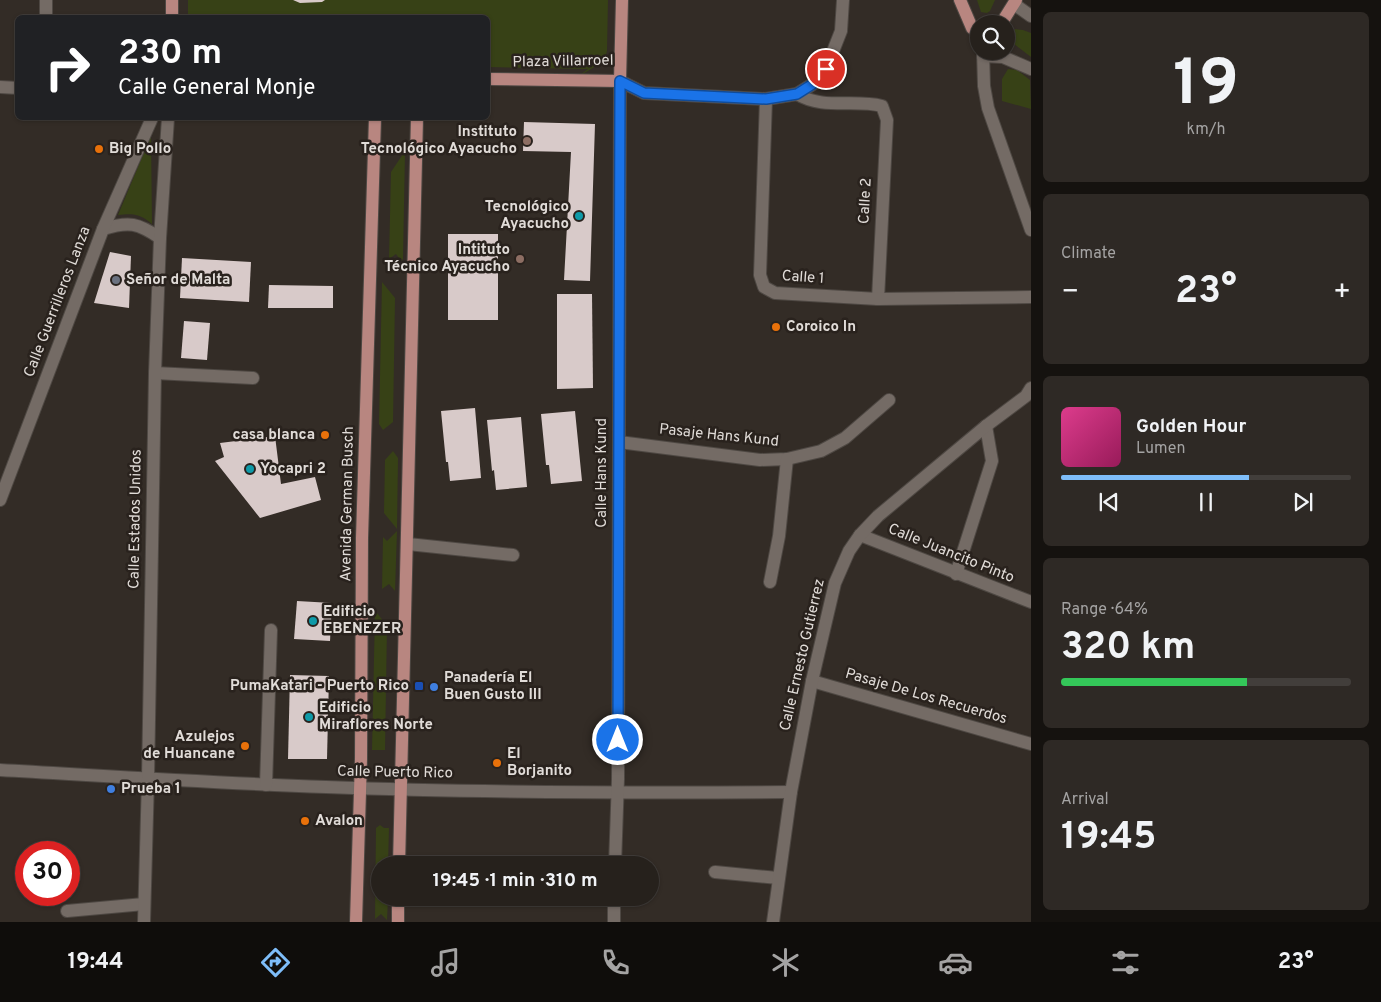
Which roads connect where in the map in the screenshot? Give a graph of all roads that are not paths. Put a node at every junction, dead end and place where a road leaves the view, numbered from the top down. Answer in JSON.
{"nodes":[{"id":1,"x":46,"y":0,"type":"edge"},
{"id":2,"x":172,"y":0,"type":"edge"},
{"id":3,"x":622,"y":0,"type":"edge"},
{"id":4,"x":843,"y":0,"type":"edge"},
{"id":5,"x":960,"y":0,"type":"edge"},
{"id":6,"x":1015,"y":2,"type":"edge"},
{"id":7,"x":46,"y":15,"type":"edge"},
{"id":8,"x":172,"y":15,"type":"edge"},
{"id":9,"x":1007,"y":15,"type":"edge"},
{"id":10,"x":1031,"y":16,"type":"edge"},
{"id":11,"x":970,"y":23,"type":"edge"},
{"id":12,"x":983,"y":60,"type":"edge"},
{"id":13,"x":1010,"y":60,"type":"edge"},
{"id":14,"x":1031,"y":69,"type":"edge"},
{"id":15,"x":490,"y":79,"type":"edge"},
{"id":16,"x":620,"y":81,"type":"junction"},
{"id":17,"x":0,"y":87,"type":"edge"},
{"id":18,"x":15,"y":88,"type":"edge"},
{"id":19,"x":797,"y":94,"type":"junction"},
{"id":20,"x":766,"y":99,"type":"junction"},
{"id":21,"x":151,"y":120,"type":"edge"},
{"id":22,"x":168,"y":120,"type":"edge"},
{"id":23,"x":375,"y":120,"type":"edge"},
{"id":24,"x":418,"y":120,"type":"edge"},
{"id":25,"x":104,"y":228,"type":"junction"},
{"id":26,"x":1031,"y":230,"type":"edge"},
{"id":27,"x":160,"y":238,"type":"junction"},
{"id":28,"x":1031,"y":297,"type":"edge"},
{"id":29,"x":878,"y":299,"type":"junction"},
{"id":30,"x":155,"y":373,"type":"junction"},
{"id":31,"x":253,"y":378,"type":"dead end"},
{"id":32,"x":1029,"y":394,"type":"edge"},
{"id":33,"x":889,"y":400,"type":"dead end"},
{"id":34,"x":986,"y":426,"type":"junction"},
{"id":35,"x":619,"y":442,"type":"junction"},
{"id":36,"x":787,"y":459,"type":"junction"},
{"id":37,"x":4,"y":475,"type":"edge"},
{"id":38,"x":0,"y":500,"type":"edge"},
{"id":39,"x":860,"y":535,"type":"junction"},
{"id":40,"x":408,"y":544,"type":"junction"},
{"id":41,"x":513,"y":555,"type":"dead end"},
{"id":42,"x":956,"y":574,"type":"junction"},
{"id":43,"x":770,"y":582,"type":"dead end"},
{"id":44,"x":1031,"y":602,"type":"edge"},
{"id":45,"x":271,"y":630,"type":"dead end"},
{"id":46,"x":812,"y":681,"type":"junction"},
{"id":47,"x":1031,"y":744,"type":"edge"},
{"id":48,"x":0,"y":770,"type":"edge"},
{"id":49,"x":148,"y":779,"type":"junction"},
{"id":50,"x":266,"y":785,"type":"junction"},
{"id":51,"x":360,"y":788,"type":"junction"},
{"id":52,"x":401,"y":789,"type":"junction"},
{"id":53,"x":791,"y":792,"type":"junction"},
{"id":54,"x":618,"y":794,"type":"junction"},
{"id":55,"x":399,"y":856,"type":"edge"},
{"id":56,"x":615,"y":856,"type":"edge"},
{"id":57,"x":715,"y":872,"type":"dead end"},
{"id":58,"x":778,"y":878,"type":"junction"},
{"id":59,"x":144,"y":904,"type":"junction"},
{"id":60,"x":398,"y":906,"type":"edge"},
{"id":61,"x":614,"y":906,"type":"edge"},
{"id":62,"x":68,"y":912,"type":"dead end"},
{"id":63,"x":144,"y":922,"type":"edge"},
{"id":64,"x":356,"y":922,"type":"edge"},
{"id":65,"x":398,"y":922,"type":"edge"},
{"id":66,"x":614,"y":922,"type":"edge"},
{"id":67,"x":773,"y":922,"type":"edge"}],
"edges":[{"from":1,"to":7,"type":"street"},
{"from":2,"to":8,"type":"main road"},
{"from":3,"to":16,"type":"main road","name":"Plaza Villarroel"},
{"from":4,"to":19,"type":"street"},
{"from":5,"to":11,"type":"main road"},
{"from":6,"to":9,"type":"main road"},
{"from":6,"to":10,"type":"street"},
{"from":12,"to":26,"type":"street"},
{"from":13,"to":14,"type":"street"},
{"from":15,"to":16,"type":"main road","name":"Plaza Villarroel"},
{"from":16,"to":20,"type":"street"},
{"from":16,"to":35,"type":"street","name":"Calle Hans Kund"},
{"from":17,"to":18,"type":"street"},
{"from":19,"to":20,"type":"street"},
{"from":19,"to":29,"type":"street","name":"Calle 2"},
{"from":20,"to":29,"type":"street","name":"Calle 1"},
{"from":21,"to":25,"type":"street","name":"Calle Guerrilleros Lanza"},
{"from":22,"to":27,"type":"street","name":"Calle Estados Unidos"},
{"from":23,"to":51,"type":"main road","name":"Avenida German Busch"},
{"from":24,"to":40,"type":"main road"},
{"from":25,"to":27,"type":"street"},
{"from":25,"to":37,"type":"street","name":"Calle Guerrilleros Lanza"},
{"from":27,"to":30,"type":"street","name":"Calle Estados Unidos"},
{"from":28,"to":29,"type":"street","name":"Calle 1"},
{"from":30,"to":31,"type":"street"},
{"from":30,"to":49,"type":"street","name":"Calle Estados Unidos"},
{"from":32,"to":34,"type":"street","name":"Calle Ernesto Gutierrez"},
{"from":33,"to":36,"type":"street","name":"Pasaje Hans Kund"},
{"from":34,"to":39,"type":"street","name":"Calle Ernesto Gutierrez"},
{"from":34,"to":42,"type":"street"},
{"from":35,"to":36,"type":"street","name":"Pasaje Hans Kund"},
{"from":35,"to":54,"type":"street","name":"Calle Hans Kund"},
{"from":36,"to":43,"type":"street"},
{"from":37,"to":38,"type":"street","name":"Calle Guerrilleros Lanza"},
{"from":39,"to":42,"type":"street","name":"Calle Juancito Pinto"},
{"from":39,"to":46,"type":"street","name":"Calle Ernesto Gutierrez"},
{"from":40,"to":41,"type":"street"},
{"from":40,"to":52,"type":"main road"},
{"from":42,"to":44,"type":"street","name":"Calle Juancito Pinto"},
{"from":45,"to":50,"type":"street"},
{"from":46,"to":47,"type":"street","name":"Pasaje De Los Recuerdos"},
{"from":46,"to":53,"type":"street","name":"Calle Ernesto Gutierrez"},
{"from":48,"to":49,"type":"street","name":"Calle Puerto Rico"},
{"from":49,"to":50,"type":"street","name":"Calle Puerto Rico"},
{"from":49,"to":59,"type":"street","name":"Calle Estados Unidos"},
{"from":50,"to":51,"type":"street","name":"Calle Puerto Rico"},
{"from":51,"to":52,"type":"street","name":"Calle Puerto Rico"},
{"from":51,"to":64,"type":"main road","name":"Avenida German Busch"},
{"from":52,"to":54,"type":"street","name":"Calle Puerto Rico"},
{"from":52,"to":55,"type":"main road"},
{"from":53,"to":54,"type":"street","name":"Calle Puerto Rico"},
{"from":53,"to":58,"type":"street","name":"Calle Ernesto Gutierrez"},
{"from":54,"to":56,"type":"street","name":"Calle Hans Kund"},
{"from":57,"to":58,"type":"street"},
{"from":58,"to":67,"type":"street","name":"Calle Ernesto Gutierrez"},
{"from":59,"to":62,"type":"street"},
{"from":59,"to":63,"type":"street","name":"Calle Estados Unidos"},
{"from":60,"to":65,"type":"main road"},
{"from":61,"to":66,"type":"street"}]}
